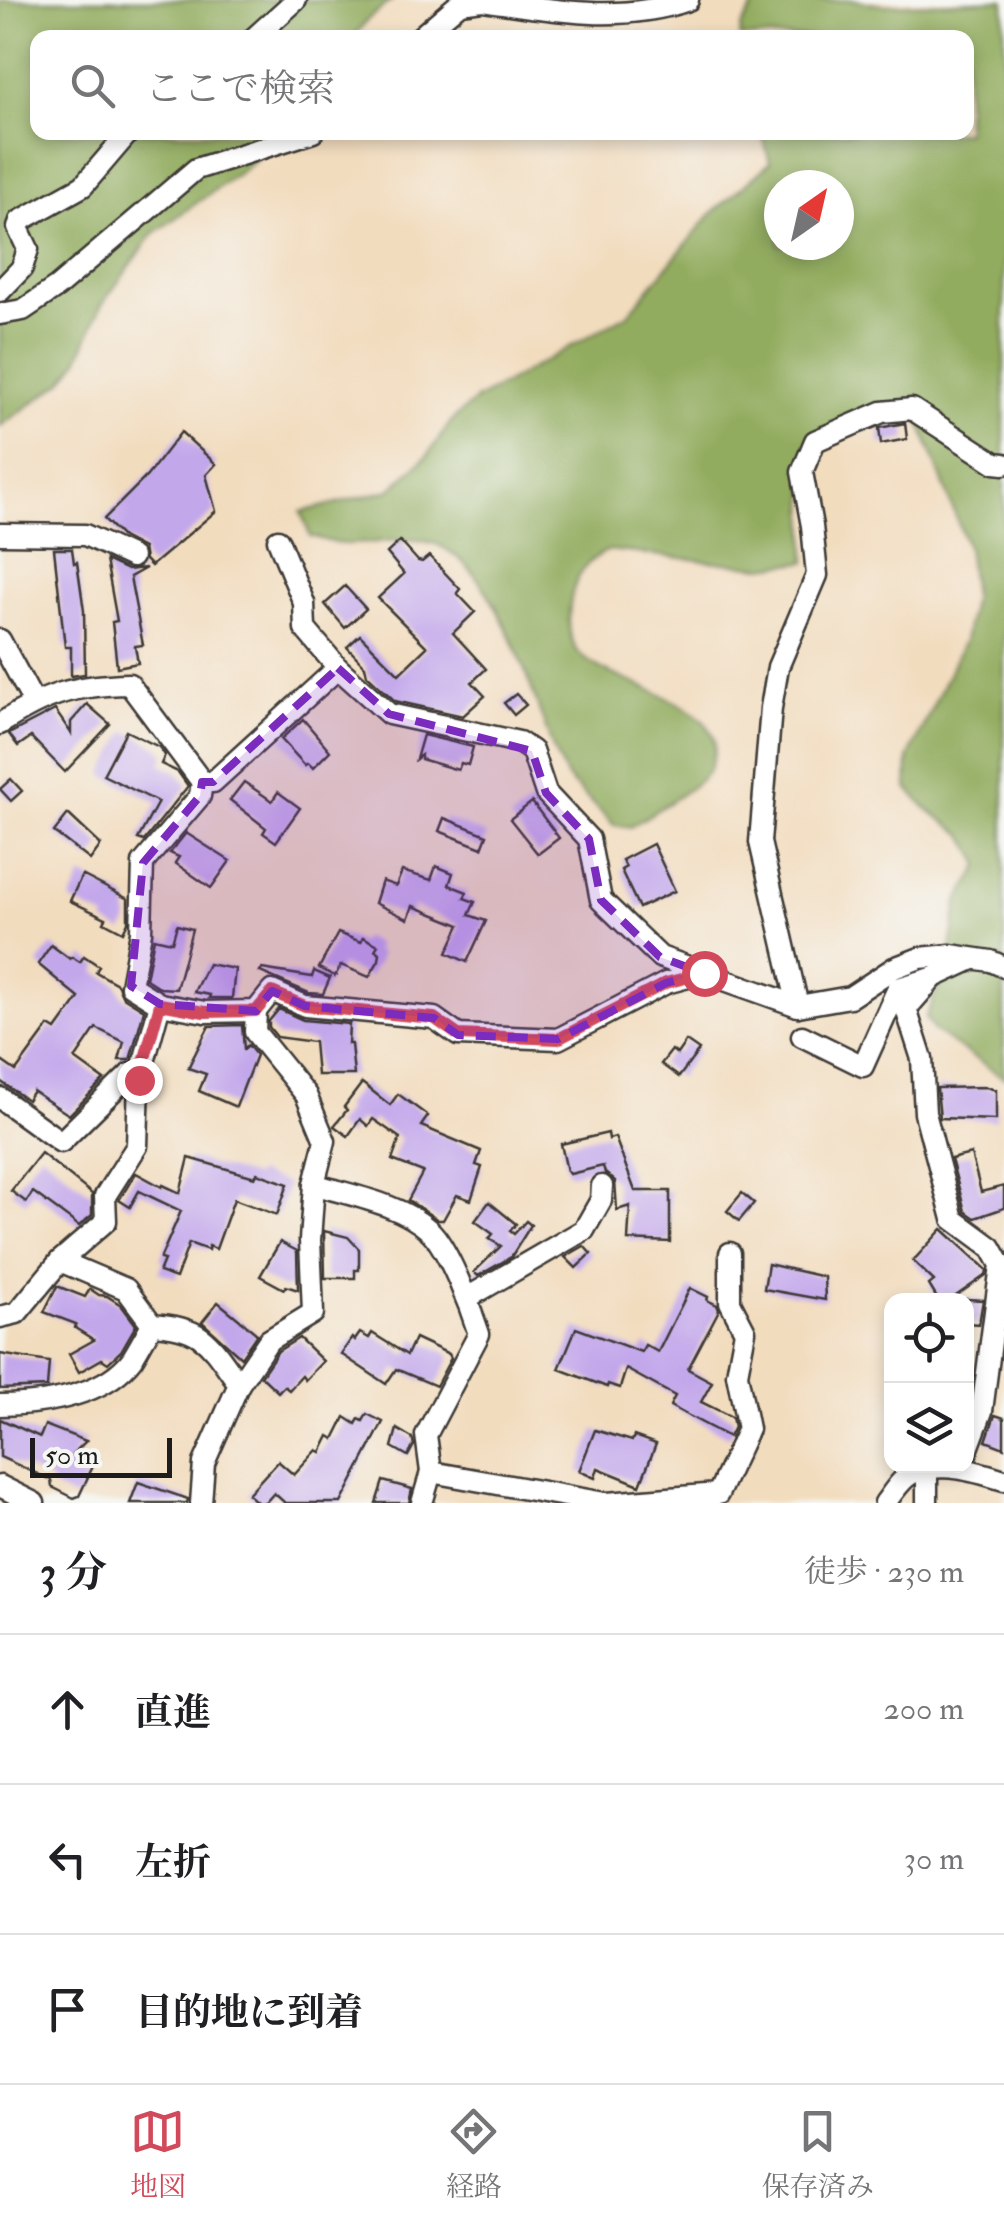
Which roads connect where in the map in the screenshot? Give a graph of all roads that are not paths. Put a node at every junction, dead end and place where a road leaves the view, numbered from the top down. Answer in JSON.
{"nodes":[{"id":1,"x":296,"y":0,"type":"edge"},
{"id":2,"x":688,"y":0,"type":"edge"},
{"id":3,"x":263,"y":30,"type":"edge"},
{"id":4,"x":429,"y":30,"type":"edge"},
{"id":5,"x":121,"y":140,"type":"edge"},
{"id":6,"x":288,"y":140,"type":"edge"},
{"id":7,"x":0,"y":291,"type":"edge"},
{"id":8,"x":0,"y":314,"type":"edge"},
{"id":9,"x":1004,"y":464,"type":"edge"},
{"id":10,"x":0,"y":534,"type":"edge"},
{"id":11,"x":278,"y":540,"type":"dead end"},
{"id":12,"x":132,"y":556,"type":"dead end"},
{"id":13,"x":0,"y":640,"type":"edge"},
{"id":14,"x":338,"y":668,"type":"junction"},
{"id":15,"x":33,"y":702,"type":"junction"},
{"id":16,"x":0,"y":724,"type":"edge"},
{"id":17,"x":202,"y":782,"type":"junction"},
{"id":18,"x":973,"y":958,"type":"junction"},
{"id":19,"x":1004,"y":967,"type":"edge"},
{"id":20,"x":704,"y":973,"type":"junction"},
{"id":21,"x":934,"y":977,"type":"junction"},
{"id":22,"x":160,"y":1004,"type":"junction"},
{"id":23,"x":798,"y":1006,"type":"junction"},
{"id":24,"x":256,"y":1011,"type":"junction"},
{"id":25,"x":802,"y":1036,"type":"dead end"},
{"id":26,"x":139,"y":1080,"type":"junction"},
{"id":27,"x":0,"y":1098,"type":"edge"},
{"id":28,"x":314,"y":1184,"type":"junction"},
{"id":29,"x":602,"y":1186,"type":"dead end"},
{"id":30,"x":730,"y":1253,"type":"dead end"},
{"id":31,"x":60,"y":1260,"type":"junction"},
{"id":32,"x":467,"y":1298,"type":"junction"},
{"id":33,"x":0,"y":1317,"type":"edge"},
{"id":34,"x":152,"y":1324,"type":"junction"},
{"id":35,"x":239,"y":1384,"type":"junction"},
{"id":36,"x":0,"y":1405,"type":"edge"},
{"id":37,"x":974,"y":1432,"type":"edge"},
{"id":38,"x":974,"y":1470,"type":"edge"},
{"id":39,"x":431,"y":1472,"type":"junction"},
{"id":40,"x":914,"y":1473,"type":"edge"},
{"id":41,"x":927,"y":1473,"type":"edge"},
{"id":42,"x":1004,"y":1480,"type":"edge"},
{"id":43,"x":0,"y":1486,"type":"edge"},
{"id":44,"x":34,"y":1503,"type":"edge"},
{"id":45,"x":201,"y":1503,"type":"edge"},
{"id":46,"x":422,"y":1503,"type":"edge"},
{"id":47,"x":606,"y":1503,"type":"edge"},
{"id":48,"x":884,"y":1503,"type":"edge"},
{"id":49,"x":927,"y":1503,"type":"edge"}],
"edges":[{"from":1,"to":3,"type":"street"},
{"from":2,"to":4,"type":"street"},
{"from":5,"to":7,"type":"street"},
{"from":6,"to":8,"type":"street"},
{"from":9,"to":23,"type":"street"},
{"from":10,"to":12,"type":"street"},
{"from":11,"to":14,"type":"street"},
{"from":13,"to":15,"type":"street"},
{"from":14,"to":17,"type":"street"},
{"from":14,"to":20,"type":"street"},
{"from":15,"to":16,"type":"street"},
{"from":15,"to":17,"type":"street"},
{"from":17,"to":22,"type":"street"},
{"from":18,"to":19,"type":"street"},
{"from":18,"to":21,"type":"street"},
{"from":18,"to":23,"type":"street"},
{"from":20,"to":23,"type":"street"},
{"from":20,"to":24,"type":"street"},
{"from":21,"to":25,"type":"street"},
{"from":21,"to":37,"type":"street"},
{"from":22,"to":24,"type":"street"},
{"from":22,"to":26,"type":"street"},
{"from":24,"to":28,"type":"street"},
{"from":26,"to":27,"type":"street"},
{"from":26,"to":31,"type":"street"},
{"from":28,"to":32,"type":"street"},
{"from":28,"to":35,"type":"street"},
{"from":29,"to":32,"type":"street"},
{"from":30,"to":47,"type":"street"},
{"from":31,"to":33,"type":"street"},
{"from":31,"to":34,"type":"street"},
{"from":32,"to":39,"type":"street"},
{"from":34,"to":35,"type":"street"},
{"from":34,"to":36,"type":"street"},
{"from":35,"to":45,"type":"street"},
{"from":38,"to":42,"type":"street"},
{"from":39,"to":46,"type":"street"},
{"from":39,"to":47,"type":"street"},
{"from":40,"to":48,"type":"street"},
{"from":41,"to":49,"type":"street"},
{"from":43,"to":44,"type":"street"}]}
